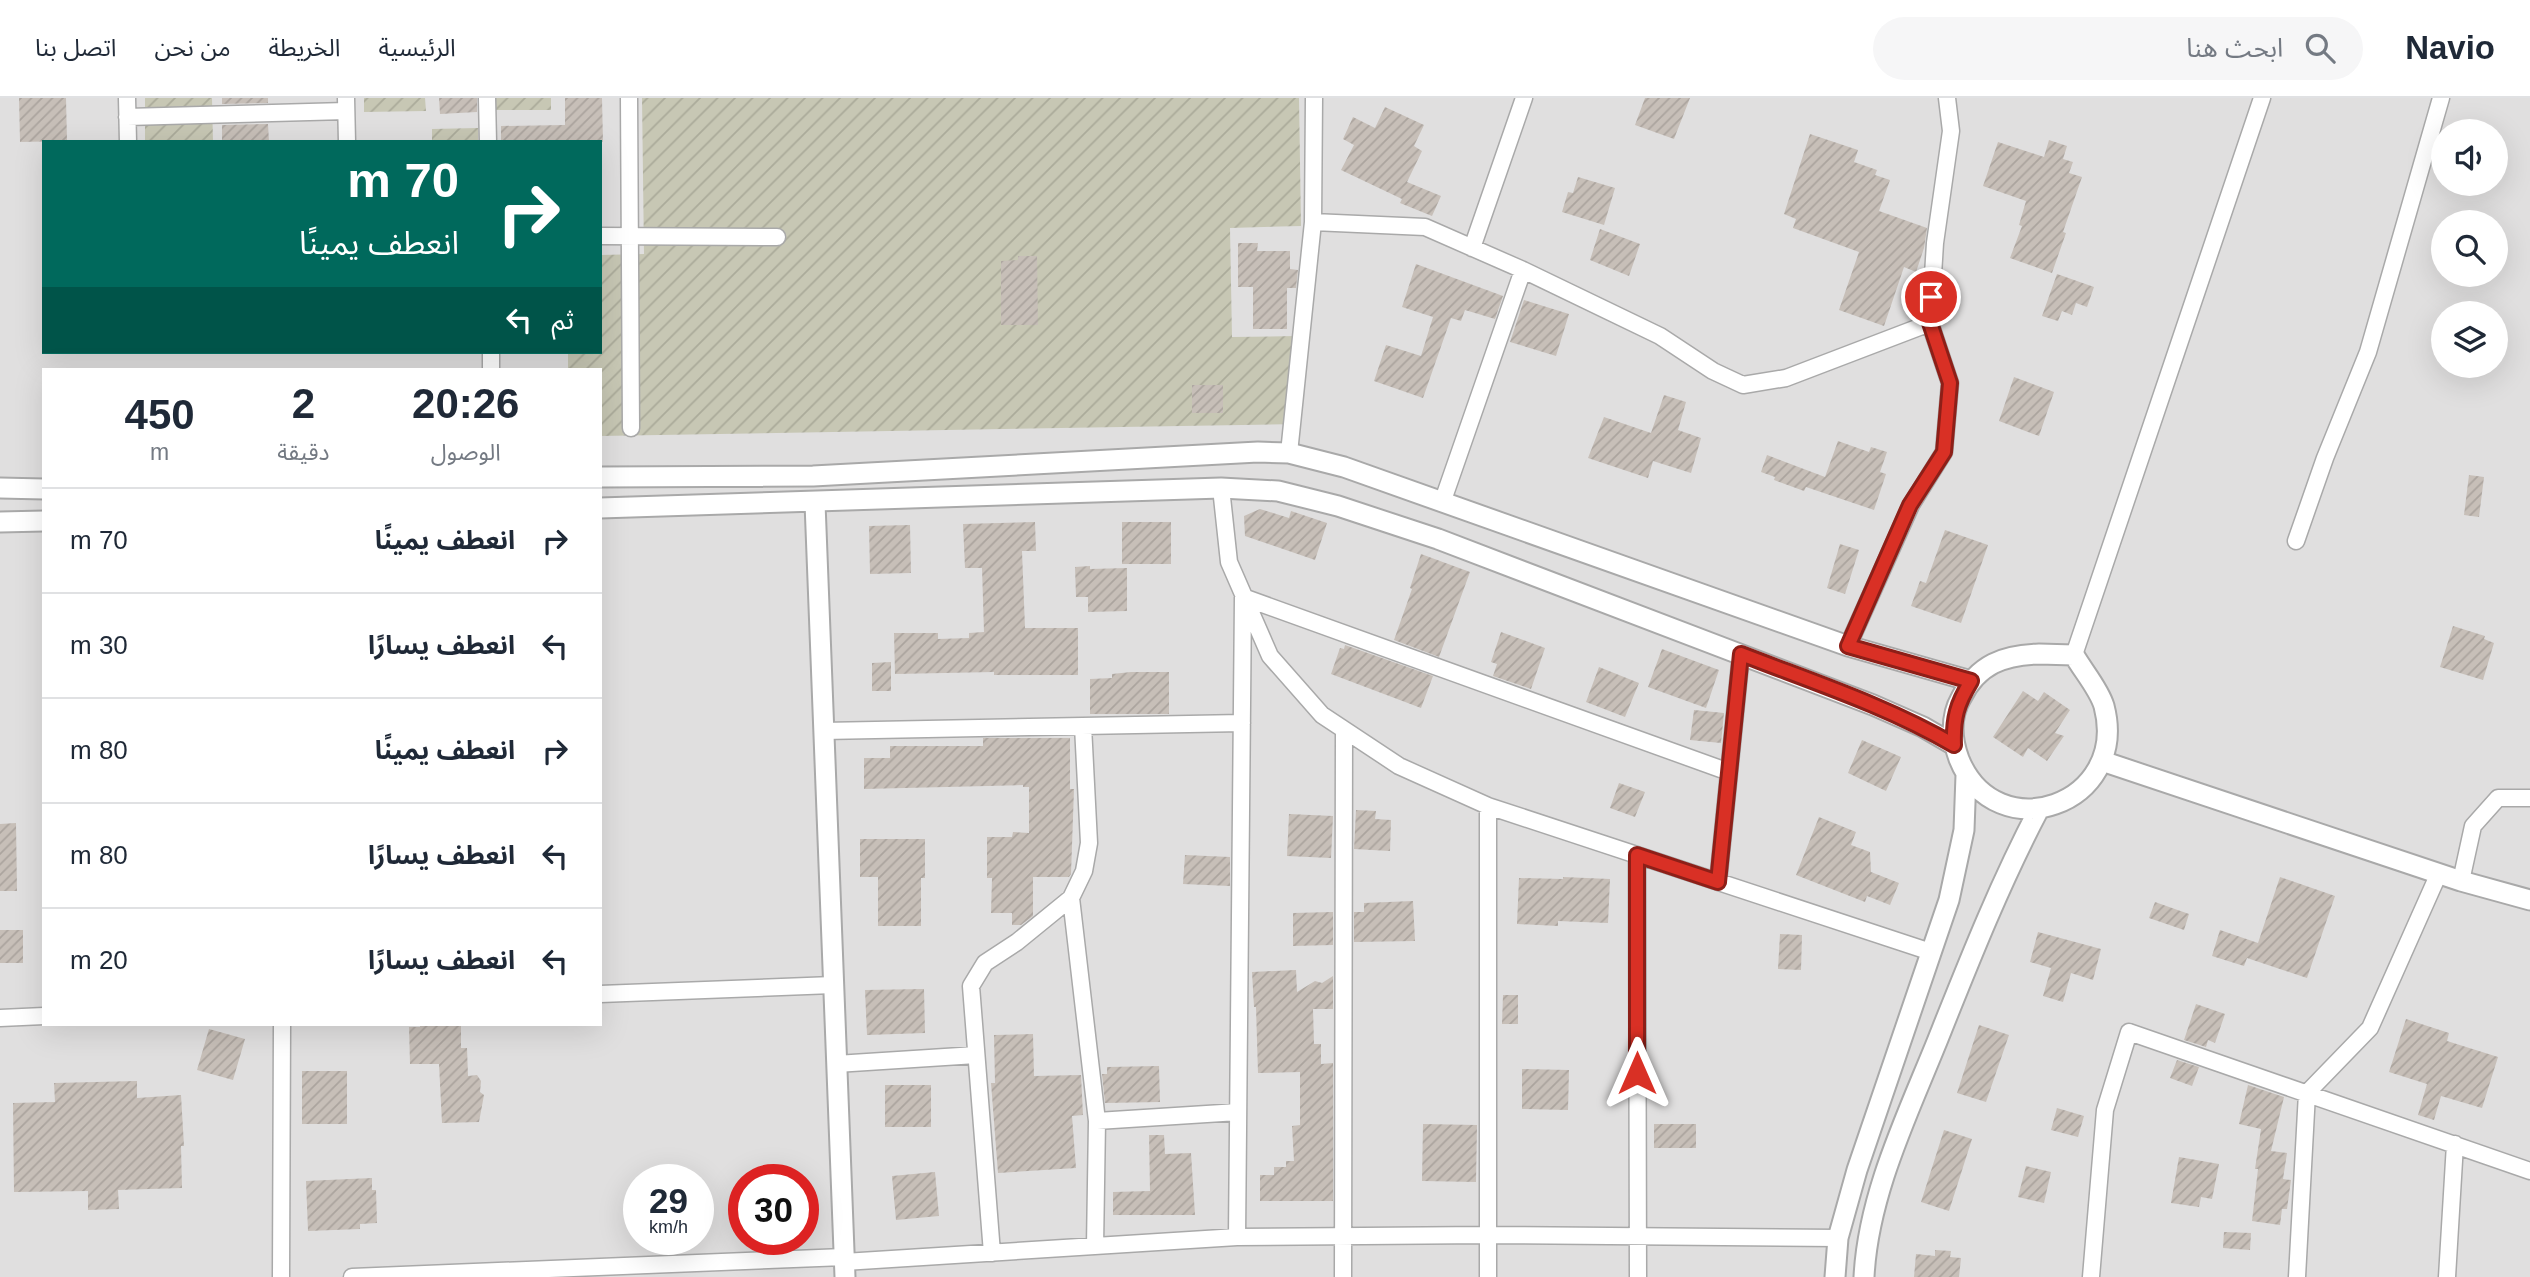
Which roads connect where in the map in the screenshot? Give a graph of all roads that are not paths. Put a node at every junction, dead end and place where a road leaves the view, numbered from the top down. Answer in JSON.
{"nodes":[{"id":1,"x":127,"y":98,"type":"edge"},
{"id":2,"x":487,"y":98,"type":"edge"},
{"id":3,"x":629,"y":98,"type":"edge"},
{"id":4,"x":1314,"y":98,"type":"edge"},
{"id":5,"x":1524,"y":98,"type":"edge"},
{"id":6,"x":1947,"y":98,"type":"edge"},
{"id":7,"x":2262,"y":98,"type":"edge"},
{"id":8,"x":2441,"y":98,"type":"edge"},
{"id":9,"x":346,"y":105,"type":"edge"},
{"id":10,"x":127,"y":117,"type":"junction"},
{"id":11,"x":128,"y":140,"type":"edge"},
{"id":12,"x":346,"y":140,"type":"edge"},
{"id":13,"x":488,"y":140,"type":"edge"},
{"id":14,"x":1313,"y":222,"type":"junction"},
{"id":15,"x":602,"y":236,"type":"edge"},
{"id":16,"x":628,"y":236,"type":"junction"},
{"id":17,"x":777,"y":237,"type":"dead end"},
{"id":18,"x":1472,"y":248,"type":"junction"},
{"id":19,"x":1523,"y":270,"type":"junction"},
{"id":20,"x":1930,"y":323,"type":"junction"},
{"id":21,"x":631,"y":428,"type":"dead end"},
{"id":22,"x":1289,"y":453,"type":"junction"},
{"id":23,"x":602,"y":477,"type":"edge"},
{"id":24,"x":0,"y":488,"type":"edge"},
{"id":25,"x":1221,"y":488,"type":"junction"},
{"id":26,"x":42,"y":489,"type":"edge"},
{"id":27,"x":815,"y":503,"type":"junction"},
{"id":28,"x":1442,"y":503,"type":"junction"},
{"id":29,"x":602,"y":508,"type":"edge"},
{"id":30,"x":42,"y":521,"type":"edge"},
{"id":31,"x":0,"y":522,"type":"edge"},
{"id":32,"x":2296,"y":541,"type":"dead end"},
{"id":33,"x":1243,"y":597,"type":"junction"},
{"id":34,"x":1848,"y":646,"type":"junction"},
{"id":35,"x":1741,"y":654,"type":"junction"},
{"id":36,"x":2074,"y":655,"type":"junction"},
{"id":37,"x":1971,"y":681,"type":"junction"},
{"id":38,"x":1242,"y":723,"type":"junction"},
{"id":39,"x":1083,"y":726,"type":"junction"},
{"id":40,"x":1344,"y":730,"type":"junction"},
{"id":41,"x":823,"y":731,"type":"junction"},
{"id":42,"x":1954,"y":745,"type":"junction"},
{"id":43,"x":2102,"y":761,"type":"junction"},
{"id":44,"x":1729,"y":772,"type":"junction"},
{"id":45,"x":1966,"y":775,"type":"junction"},
{"id":46,"x":2530,"y":797,"type":"edge"},
{"id":47,"x":1488,"y":806,"type":"junction"},
{"id":48,"x":2039,"y":809,"type":"junction"},
{"id":49,"x":1637,"y":855,"type":"junction"},
{"id":50,"x":2439,"y":873,"type":"junction"},
{"id":51,"x":2461,"y":881,"type":"junction"},
{"id":52,"x":1718,"y":882,"type":"junction"},
{"id":53,"x":1071,"y":898,"type":"junction"},
{"id":54,"x":2530,"y":900,"type":"edge"},
{"id":55,"x":1931,"y":952,"type":"junction"},
{"id":56,"x":833,"y":985,"type":"junction"},
{"id":57,"x":602,"y":994,"type":"edge"},
{"id":58,"x":42,"y":1016,"type":"edge"},
{"id":59,"x":0,"y":1018,"type":"edge"},
{"id":60,"x":282,"y":1026,"type":"edge"},
{"id":61,"x":976,"y":1055,"type":"junction"},
{"id":62,"x":836,"y":1064,"type":"junction"},
{"id":63,"x":2307,"y":1093,"type":"junction"},
{"id":64,"x":1238,"y":1112,"type":"junction"},
{"id":65,"x":1097,"y":1121,"type":"junction"},
{"id":66,"x":2455,"y":1144,"type":"junction"},
{"id":67,"x":2530,"y":1171,"type":"edge"},
{"id":68,"x":1487,"y":1235,"type":"junction"},
{"id":69,"x":1343,"y":1236,"type":"junction"},
{"id":70,"x":1637,"y":1236,"type":"junction"},
{"id":71,"x":1237,"y":1237,"type":"junction"},
{"id":72,"x":1838,"y":1238,"type":"junction"},
{"id":73,"x":1094,"y":1246,"type":"junction"},
{"id":74,"x":992,"y":1252,"type":"junction"},
{"id":75,"x":844,"y":1265,"type":"edge"},
{"id":76,"x":281,"y":1277,"type":"edge"},
{"id":77,"x":352,"y":1277,"type":"edge"},
{"id":78,"x":1343,"y":1277,"type":"edge"},
{"id":79,"x":1488,"y":1277,"type":"edge"},
{"id":80,"x":1637,"y":1277,"type":"edge"},
{"id":81,"x":1835,"y":1277,"type":"edge"},
{"id":82,"x":1864,"y":1277,"type":"edge"},
{"id":83,"x":2091,"y":1277,"type":"edge"},
{"id":84,"x":2297,"y":1277,"type":"edge"},
{"id":85,"x":2447,"y":1277,"type":"edge"}],
"edges":[{"from":1,"to":10,"type":"street"},
{"from":2,"to":13,"type":"street"},
{"from":3,"to":16,"type":"street"},
{"from":4,"to":14,"type":"street"},
{"from":5,"to":18,"type":"street"},
{"from":6,"to":20,"type":"street"},
{"from":7,"to":36,"type":"street"},
{"from":8,"to":32,"type":"street"},
{"from":9,"to":10,"type":"street"},
{"from":9,"to":12,"type":"street"},
{"from":10,"to":11,"type":"street"},
{"from":14,"to":18,"type":"street"},
{"from":14,"to":22,"type":"street"},
{"from":15,"to":16,"type":"street"},
{"from":16,"to":17,"type":"street"},
{"from":16,"to":21,"type":"street"},
{"from":18,"to":19,"type":"street"},
{"from":19,"to":20,"type":"street"},
{"from":19,"to":28,"type":"street"},
{"from":20,"to":34,"type":"street"},
{"from":22,"to":23,"type":"street"},
{"from":22,"to":28,"type":"street"},
{"from":24,"to":26,"type":"street"},
{"from":25,"to":27,"type":"street"},
{"from":25,"to":33,"type":"street"},
{"from":25,"to":35,"type":"street"},
{"from":27,"to":29,"type":"street"},
{"from":27,"to":41,"type":"street"},
{"from":28,"to":34,"type":"street"},
{"from":30,"to":31,"type":"street"},
{"from":33,"to":38,"type":"street"},
{"from":33,"to":40,"type":"street"},
{"from":33,"to":44,"type":"street"},
{"from":34,"to":37,"type":"street"},
{"from":35,"to":42,"type":"street"},
{"from":35,"to":44,"type":"street"},
{"from":36,"to":37,"type":"street"},
{"from":36,"to":43,"type":"street"},
{"from":37,"to":42,"type":"street"},
{"from":38,"to":39,"type":"street"},
{"from":38,"to":64,"type":"street"},
{"from":39,"to":41,"type":"street"},
{"from":39,"to":53,"type":"street"},
{"from":40,"to":47,"type":"street"},
{"from":40,"to":69,"type":"street"},
{"from":41,"to":56,"type":"street"},
{"from":42,"to":45,"type":"street"},
{"from":43,"to":48,"type":"street"},
{"from":43,"to":50,"type":"street"},
{"from":44,"to":52,"type":"street"},
{"from":45,"to":48,"type":"street"},
{"from":45,"to":55,"type":"street"},
{"from":46,"to":51,"type":"street"},
{"from":47,"to":49,"type":"street"},
{"from":47,"to":68,"type":"street"},
{"from":48,"to":82,"type":"street"},
{"from":49,"to":52,"type":"street"},
{"from":49,"to":70,"type":"street"},
{"from":50,"to":51,"type":"street"},
{"from":50,"to":63,"type":"street"},
{"from":51,"to":54,"type":"street"},
{"from":52,"to":55,"type":"street"},
{"from":53,"to":61,"type":"street"},
{"from":53,"to":65,"type":"street"},
{"from":55,"to":72,"type":"street"},
{"from":56,"to":57,"type":"street"},
{"from":56,"to":62,"type":"street"},
{"from":58,"to":59,"type":"street"},
{"from":60,"to":76,"type":"street"},
{"from":61,"to":62,"type":"street"},
{"from":61,"to":74,"type":"street"},
{"from":62,"to":75,"type":"street"},
{"from":63,"to":66,"type":"street"},
{"from":63,"to":83,"type":"street"},
{"from":63,"to":84,"type":"street"},
{"from":64,"to":65,"type":"street"},
{"from":64,"to":71,"type":"street"},
{"from":65,"to":73,"type":"street"},
{"from":66,"to":67,"type":"street"},
{"from":66,"to":85,"type":"street"},
{"from":68,"to":69,"type":"street"},
{"from":68,"to":70,"type":"street"},
{"from":68,"to":79,"type":"street"},
{"from":69,"to":71,"type":"street"},
{"from":69,"to":78,"type":"street"},
{"from":70,"to":72,"type":"street"},
{"from":70,"to":80,"type":"street"},
{"from":71,"to":73,"type":"street"},
{"from":72,"to":81,"type":"street"},
{"from":73,"to":74,"type":"street"},
{"from":74,"to":75,"type":"street"},
{"from":75,"to":77,"type":"street"}]}
